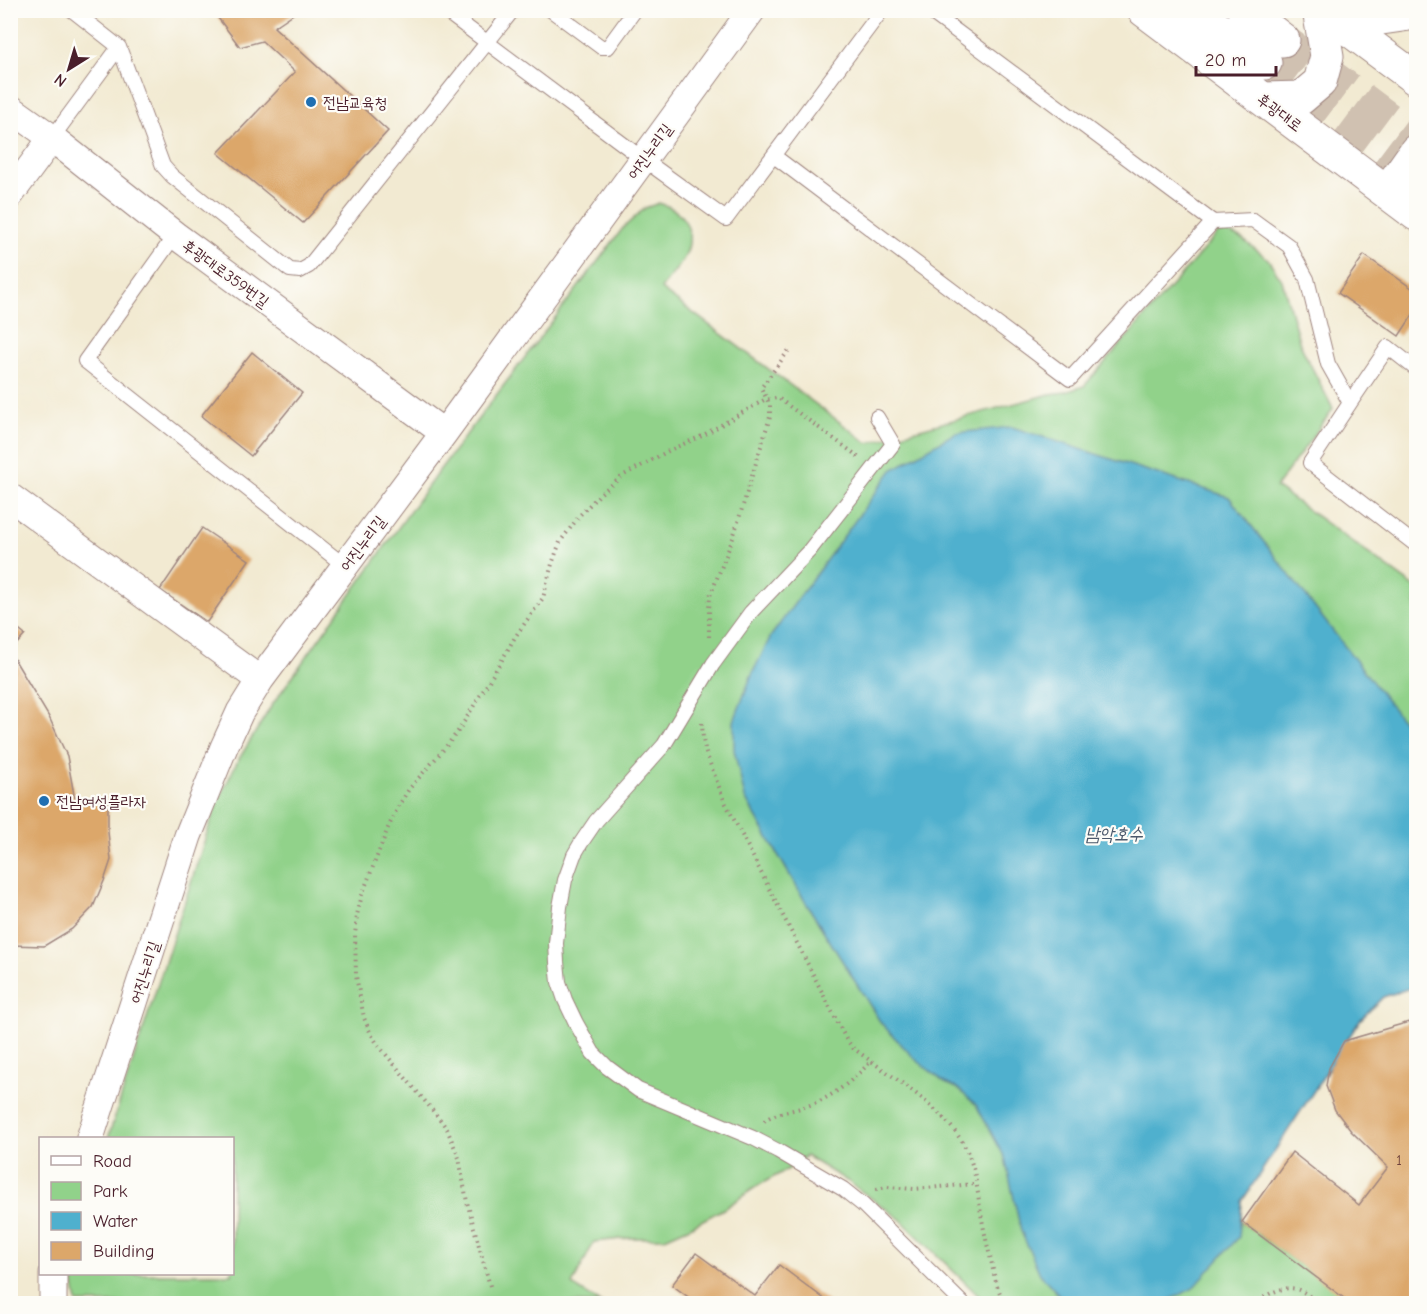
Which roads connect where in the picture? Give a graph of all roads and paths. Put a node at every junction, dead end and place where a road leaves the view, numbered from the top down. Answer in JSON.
{"nodes":[{"id":1,"x":72,"y":10,"type":"edge"},
{"id":2,"x":444,"y":10,"type":"edge"},
{"id":3,"x":513,"y":10,"type":"edge"},
{"id":4,"x":551,"y":10,"type":"edge"},
{"id":5,"x":635,"y":10,"type":"edge"},
{"id":6,"x":752,"y":10,"type":"edge"},
{"id":7,"x":882,"y":10,"type":"edge"},
{"id":8,"x":928,"y":10,"type":"edge"},
{"id":9,"x":1144,"y":10,"type":"edge"},
{"id":10,"x":1193,"y":10,"type":"edge"},
{"id":11,"x":1244,"y":10,"type":"edge"},
{"id":12,"x":1416,"y":13,"type":"edge"},
{"id":13,"x":1328,"y":15,"type":"edge"},
{"id":14,"x":487,"y":43,"type":"junction"},
{"id":15,"x":119,"y":47,"type":"junction"},
{"id":16,"x":1416,"y":79,"type":"edge"},
{"id":17,"x":1263,"y":99,"type":"junction"},
{"id":18,"x":10,"y":108,"type":"edge"},
{"id":19,"x":52,"y":138,"type":"junction"},
{"id":20,"x":1416,"y":151,"type":"edge"},
{"id":21,"x":774,"y":156,"type":"junction"},
{"id":22,"x":643,"y":159,"type":"junction"},
{"id":23,"x":1387,"y":192,"type":"junction"},
{"id":24,"x":10,"y":195,"type":"edge"},
{"id":25,"x":1416,"y":214,"type":"edge"},
{"id":26,"x":1213,"y":222,"type":"junction"},
{"id":27,"x":175,"y":235,"type":"junction"},
{"id":28,"x":789,"y":350,"type":"dead end"},
{"id":29,"x":1416,"y":369,"type":"edge"},
{"id":30,"x":767,"y":400,"type":"junction"},
{"id":31,"x":1350,"y":403,"type":"junction"},
{"id":32,"x":877,"y":417,"type":"dead end"},
{"id":33,"x":444,"y":433,"type":"junction"},
{"id":34,"x":874,"y":468,"type":"junction"},
{"id":35,"x":10,"y":497,"type":"edge"},
{"id":36,"x":1416,"y":545,"type":"edge"},
{"id":37,"x":345,"y":566,"type":"junction"},
{"id":38,"x":713,"y":664,"type":"junction"},
{"id":39,"x":260,"y":680,"type":"junction"},
{"id":40,"x":700,"y":687,"type":"junction"},
{"id":41,"x":871,"y":1061,"type":"junction"},
{"id":42,"x":90,"y":1137,"type":"edge"},
{"id":43,"x":753,"y":1138,"type":"junction"},
{"id":44,"x":976,"y":1184,"type":"junction"},
{"id":45,"x":856,"y":1200,"type":"junction"},
{"id":46,"x":53,"y":1275,"type":"edge"},
{"id":47,"x":490,"y":1286,"type":"dead end"},
{"id":48,"x":52,"y":1304,"type":"edge"},
{"id":49,"x":963,"y":1304,"type":"edge"},
{"id":50,"x":1006,"y":1304,"type":"edge"},
{"id":51,"x":1254,"y":1304,"type":"edge"},
{"id":52,"x":1319,"y":1304,"type":"edge"}],
"edges":[{"from":1,"to":15,"type":"lane"},
{"from":2,"to":14,"type":"lane"},
{"from":3,"to":14,"type":"lane"},
{"from":4,"to":5,"type":"lane"},
{"from":6,"to":22,"type":"street","name":"어진누리길"},
{"from":7,"to":21,"type":"lane"},
{"from":8,"to":26,"type":"lane"},
{"from":9,"to":17,"type":"street","name":"후광대로"},
{"from":10,"to":11,"type":"street"},
{"from":12,"to":13,"type":"street"},
{"from":13,"to":16,"type":"street"},
{"from":13,"to":17,"type":"street"},
{"from":14,"to":15,"type":"lane"},
{"from":14,"to":22,"type":"lane"},
{"from":15,"to":19,"type":"lane"},
{"from":17,"to":23,"type":"street","name":"후광대로"},
{"from":18,"to":19,"type":"street","name":"후광대로359번길"},
{"from":19,"to":24,"type":"street"},
{"from":19,"to":27,"type":"street","name":"후광대로359번길"},
{"from":20,"to":23,"type":"street"},
{"from":21,"to":22,"type":"lane"},
{"from":21,"to":26,"type":"lane"},
{"from":22,"to":33,"type":"street","name":"어진누리길"},
{"from":23,"to":25,"type":"street","name":"후광대로"},
{"from":26,"to":31,"type":"lane"},
{"from":27,"to":33,"type":"street","name":"후광대로359번길"},
{"from":27,"to":37,"type":"lane"},
{"from":28,"to":30,"type":"path"},
{"from":29,"to":31,"type":"lane"},
{"from":30,"to":34,"type":"path"},
{"from":30,"to":38,"type":"path"},
{"from":30,"to":47,"type":"path"},
{"from":31,"to":36,"type":"lane"},
{"from":32,"to":34,"type":"lane"},
{"from":33,"to":37,"type":"street","name":"어진누리길"},
{"from":34,"to":38,"type":"lane"},
{"from":35,"to":39,"type":"street"},
{"from":37,"to":39,"type":"street","name":"어진누리길"},
{"from":38,"to":40,"type":"lane"},
{"from":39,"to":42,"type":"street","name":"어진누리길"},
{"from":40,"to":41,"type":"path"},
{"from":40,"to":43,"type":"lane"},
{"from":41,"to":43,"type":"path"},
{"from":41,"to":44,"type":"path"},
{"from":43,"to":45,"type":"lane"},
{"from":44,"to":45,"type":"path"},
{"from":44,"to":50,"type":"path"},
{"from":45,"to":49,"type":"lane"},
{"from":46,"to":48,"type":"street"},
{"from":51,"to":52,"type":"path"}]}
